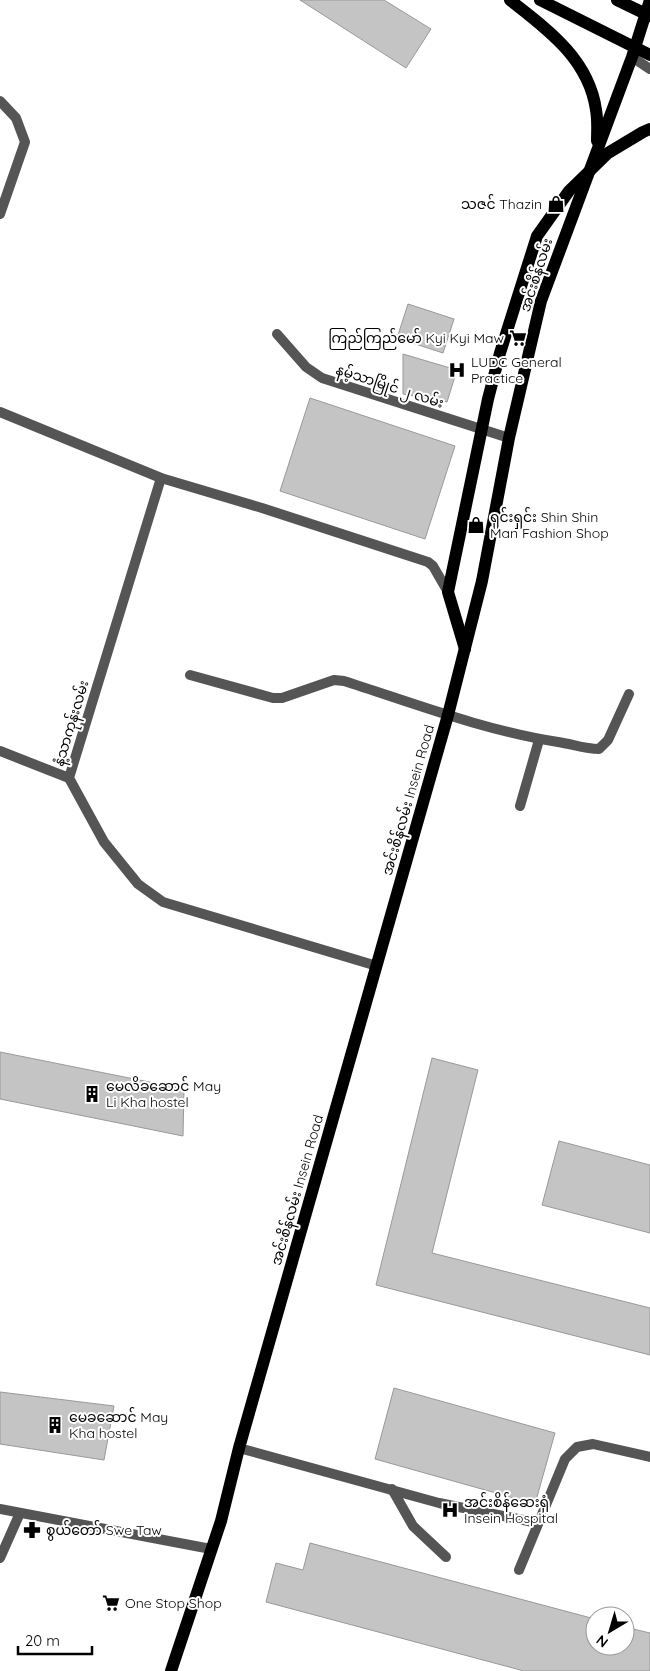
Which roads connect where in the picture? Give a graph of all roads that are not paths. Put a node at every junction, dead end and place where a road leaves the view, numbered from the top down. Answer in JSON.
{"nodes":[{"id":1,"x":510,"y":0,"type":"edge"},
{"id":2,"x":540,"y":0,"type":"edge"},
{"id":3,"x":617,"y":0,"type":"edge"},
{"id":4,"x":650,"y":0,"type":"edge"},
{"id":5,"x":650,"y":16,"type":"edge"},
{"id":6,"x":633,"y":53,"type":"junction"},
{"id":7,"x":650,"y":55,"type":"edge"},
{"id":8,"x":650,"y":69,"type":"edge"},
{"id":9,"x":0,"y":101,"type":"edge"},
{"id":10,"x":650,"y":129,"type":"edge"},
{"id":11,"x":598,"y":145,"type":"junction"},
{"id":12,"x":0,"y":214,"type":"edge"},
{"id":13,"x":277,"y":334,"type":"dead end"},
{"id":14,"x":0,"y":412,"type":"edge"},
{"id":15,"x":509,"y":438,"type":"junction"},
{"id":16,"x":161,"y":478,"type":"junction"},
{"id":17,"x":448,"y":592,"type":"junction"},
{"id":18,"x":465,"y":649,"type":"junction"},
{"id":19,"x":190,"y":675,"type":"dead end"},
{"id":20,"x":629,"y":694,"type":"dead end"},
{"id":21,"x":448,"y":715,"type":"junction"},
{"id":22,"x":539,"y":740,"type":"junction"},
{"id":23,"x":0,"y":751,"type":"edge"},
{"id":24,"x":69,"y":778,"type":"junction"},
{"id":25,"x":520,"y":806,"type":"dead end"},
{"id":26,"x":377,"y":966,"type":"junction"},
{"id":27,"x":239,"y":1448,"type":"junction"},
{"id":28,"x":650,"y":1457,"type":"edge"},
{"id":29,"x":392,"y":1489,"type":"junction"},
{"id":30,"x":0,"y":1509,"type":"edge"},
{"id":31,"x":20,"y":1514,"type":"junction"},
{"id":32,"x":538,"y":1523,"type":"junction"},
{"id":33,"x":211,"y":1549,"type":"junction"},
{"id":34,"x":446,"y":1557,"type":"dead end"},
{"id":35,"x":0,"y":1558,"type":"edge"},
{"id":36,"x":519,"y":1570,"type":"dead end"},
{"id":37,"x":171,"y":1671,"type":"edge"}],
"edges":[{"from":1,"to":11,"type":"main road"},
{"from":2,"to":6,"type":"main road"},
{"from":3,"to":5,"type":"main road"},
{"from":4,"to":6,"type":"main road","name":"အင်းစိန်လမ်း"},
{"from":6,"to":7,"type":"main road"},
{"from":6,"to":8,"type":"street"},
{"from":6,"to":11,"type":"main road","name":"အင်းစိန်လမ်း"},
{"from":9,"to":12,"type":"street"},
{"from":10,"to":17,"type":"main road"},
{"from":11,"to":15,"type":"main road","name":"အင်းစိန်လမ်း"},
{"from":13,"to":15,"type":"street","name":"နမ့်သာမြိုင် ၂ လမ်း"},
{"from":14,"to":16,"type":"street"},
{"from":15,"to":18,"type":"main road","name":"အင်းစိန်လမ်း"},
{"from":16,"to":17,"type":"street"},
{"from":16,"to":24,"type":"street","name":"နံ့သာကုန်းလမ်း"},
{"from":17,"to":18,"type":"main road"},
{"from":18,"to":21,"type":"main road","name":"အင်းစိန်လမ်း"},
{"from":19,"to":21,"type":"street"},
{"from":20,"to":22,"type":"street"},
{"from":21,"to":22,"type":"street"},
{"from":21,"to":26,"type":"main road","name":"အင်းစိန်လမ်း Insein Road"},
{"from":22,"to":25,"type":"street"},
{"from":23,"to":24,"type":"street"},
{"from":24,"to":26,"type":"street","name":"နံ့သာကုန်းလမ်း"},
{"from":26,"to":27,"type":"main road","name":"အင်းစိန်လမ်း Insein Road"},
{"from":27,"to":29,"type":"street"},
{"from":27,"to":33,"type":"main road","name":"အင်းစိန်လမ်း Insein Road"},
{"from":28,"to":32,"type":"street"},
{"from":29,"to":32,"type":"street"},
{"from":29,"to":34,"type":"street"},
{"from":30,"to":31,"type":"street"},
{"from":31,"to":33,"type":"street"},
{"from":31,"to":35,"type":"street"},
{"from":32,"to":36,"type":"street"},
{"from":33,"to":37,"type":"main road","name":"အင်းစိန်လမ်း Insein Road"}]}
